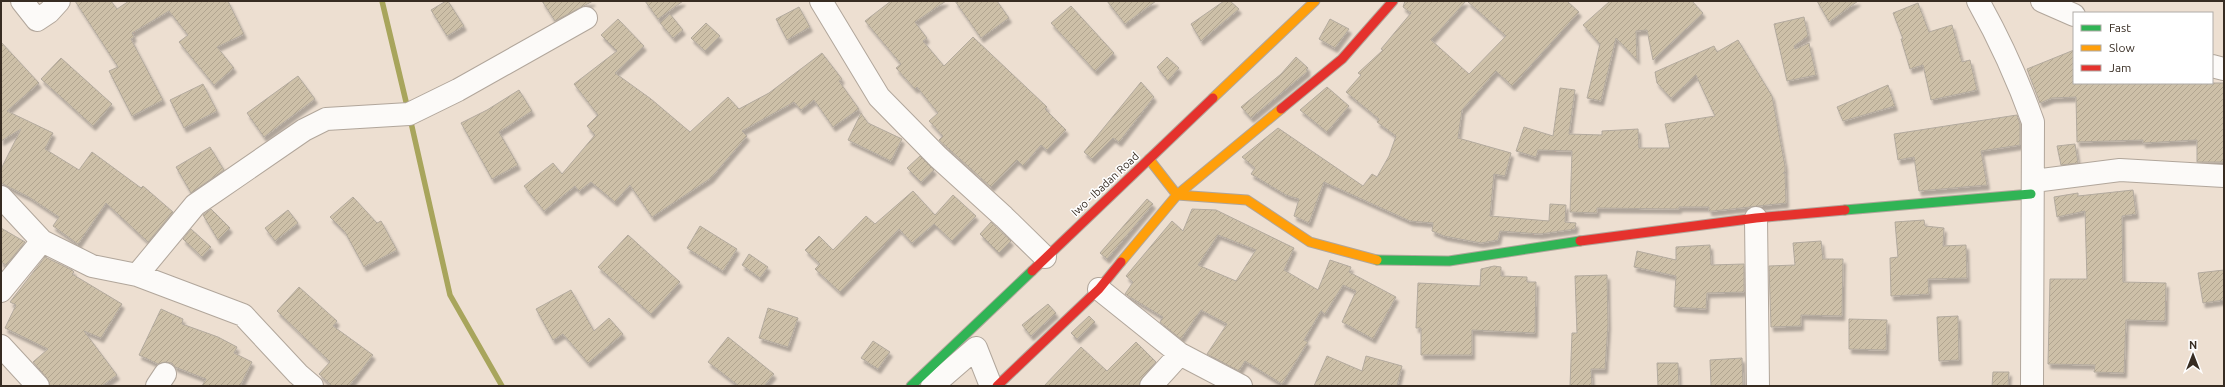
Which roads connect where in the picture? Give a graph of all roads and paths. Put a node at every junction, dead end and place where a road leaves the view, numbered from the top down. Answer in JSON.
{"nodes":[{"id":1,"x":22,"y":1,"type":"edge"},
{"id":2,"x":59,"y":1,"type":"edge"},
{"id":3,"x":821,"y":1,"type":"edge"},
{"id":4,"x":1315,"y":1,"type":"edge"},
{"id":5,"x":1393,"y":1,"type":"edge"},
{"id":6,"x":1978,"y":1,"type":"edge"},
{"id":7,"x":2042,"y":1,"type":"edge"},
{"id":8,"x":2073,"y":15,"type":"edge"},
{"id":9,"x":586,"y":18,"type":"dead end"},
{"id":10,"x":2213,"y":66,"type":"edge"},
{"id":11,"x":2224,"y":69,"type":"edge"},
{"id":12,"x":1149,"y":159,"type":"junction"},
{"id":13,"x":2224,"y":176,"type":"edge"},
{"id":14,"x":2033,"y":187,"type":"junction"},
{"id":15,"x":1177,"y":195,"type":"junction"},
{"id":16,"x":1,"y":197,"type":"edge"},
{"id":17,"x":1756,"y":218,"type":"junction"},
{"id":18,"x":42,"y":241,"type":"junction"},
{"id":19,"x":1045,"y":257,"type":"junction"},
{"id":20,"x":137,"y":275,"type":"junction"},
{"id":21,"x":1099,"y":289,"type":"junction"},
{"id":22,"x":1,"y":290,"type":"edge"},
{"id":23,"x":1,"y":346,"type":"edge"},
{"id":24,"x":1180,"y":354,"type":"junction"},
{"id":25,"x":38,"y":386,"type":"edge"},
{"id":26,"x":312,"y":386,"type":"edge"},
{"id":27,"x":911,"y":386,"type":"edge"},
{"id":28,"x":932,"y":386,"type":"edge"},
{"id":29,"x":991,"y":386,"type":"edge"},
{"id":30,"x":997,"y":386,"type":"edge"},
{"id":31,"x":1150,"y":386,"type":"edge"},
{"id":32,"x":1241,"y":386,"type":"edge"},
{"id":33,"x":1758,"y":386,"type":"edge"},
{"id":34,"x":2032,"y":386,"type":"edge"}],
"edges":[{"from":1,"to":2,"type":"street"},
{"from":3,"to":19,"type":"street"},
{"from":4,"to":12,"type":"street","name":"Iwo - Ibadan Road"},
{"from":5,"to":15,"type":"street"},
{"from":6,"to":14,"type":"street"},
{"from":7,"to":8,"type":"street"},
{"from":9,"to":20,"type":"street"},
{"from":10,"to":11,"type":"street"},
{"from":12,"to":15,"type":"street"},
{"from":12,"to":19,"type":"street","name":"Iwo - Ibadan Road"},
{"from":13,"to":14,"type":"street"},
{"from":14,"to":17,"type":"street"},
{"from":14,"to":34,"type":"street"},
{"from":15,"to":17,"type":"street"},
{"from":15,"to":21,"type":"street"},
{"from":16,"to":18,"type":"street"},
{"from":17,"to":33,"type":"street"},
{"from":18,"to":20,"type":"street"},
{"from":18,"to":22,"type":"street"},
{"from":19,"to":27,"type":"street","name":"Iwo - Ibadan Road"},
{"from":20,"to":26,"type":"street"},
{"from":21,"to":24,"type":"street"},
{"from":21,"to":30,"type":"street"},
{"from":23,"to":25,"type":"street"},
{"from":24,"to":31,"type":"street"},
{"from":24,"to":32,"type":"street"},
{"from":28,"to":29,"type":"street"}]}
